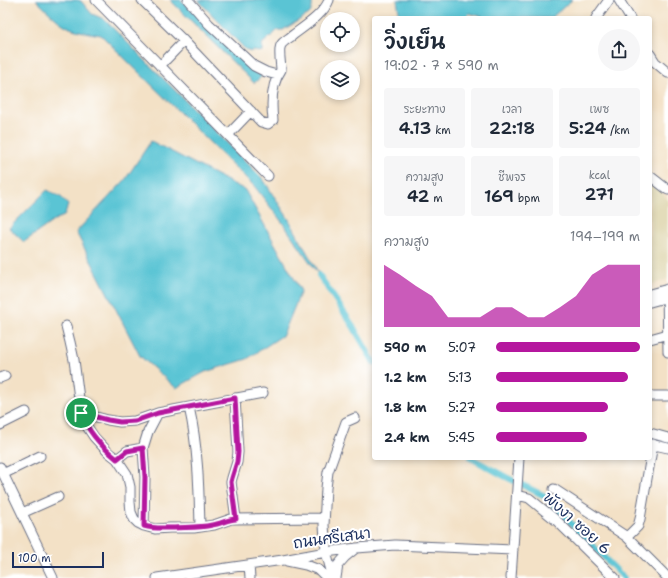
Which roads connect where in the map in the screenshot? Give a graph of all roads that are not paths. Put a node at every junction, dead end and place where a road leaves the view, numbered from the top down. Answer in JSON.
{"nodes":[{"id":1,"x":96,"y":0,"type":"edge"},
{"id":2,"x":142,"y":0,"type":"edge"},
{"id":3,"x":188,"y":0,"type":"edge"},
{"id":4,"x":329,"y":0,"type":"edge"},
{"id":5,"x":609,"y":0,"type":"edge"},
{"id":6,"x":619,"y":0,"type":"edge"},
{"id":7,"x":597,"y":16,"type":"edge"},
{"id":8,"x":629,"y":16,"type":"edge"},
{"id":9,"x":184,"y":41,"type":"junction"},
{"id":10,"x":652,"y":57,"type":"edge"},
{"id":11,"x":160,"y":66,"type":"junction"},
{"id":12,"x":668,"y":73,"type":"edge"},
{"id":13,"x":277,"y":75,"type":"junction"},
{"id":14,"x":251,"y":111,"type":"junction"},
{"id":15,"x":228,"y":135,"type":"junction"},
{"id":16,"x":268,"y":176,"type":"dead end"},
{"id":17,"x":652,"y":178,"type":"edge"},
{"id":18,"x":668,"y":190,"type":"edge"},
{"id":19,"x":668,"y":293,"type":"edge"},
{"id":20,"x":652,"y":294,"type":"edge"},
{"id":21,"x":652,"y":301,"type":"edge"},
{"id":22,"x":66,"y":326,"type":"dead end"},
{"id":23,"x":668,"y":334,"type":"edge"},
{"id":24,"x":652,"y":338,"type":"edge"},
{"id":25,"x":668,"y":352,"type":"edge"},
{"id":26,"x":263,"y":393,"type":"dead end"},
{"id":27,"x":652,"y":396,"type":"edge"},
{"id":28,"x":668,"y":396,"type":"edge"},
{"id":29,"x":235,"y":398,"type":"junction"},
{"id":30,"x":189,"y":407,"type":"junction"},
{"id":31,"x":26,"y":412,"type":"dead end"},
{"id":32,"x":81,"y":413,"type":"junction"},
{"id":33,"x":158,"y":413,"type":"junction"},
{"id":34,"x":355,"y":418,"type":"dead end"},
{"id":35,"x":0,"y":425,"type":"edge"},
{"id":36,"x":652,"y":434,"type":"edge"},
{"id":37,"x":668,"y":438,"type":"edge"},
{"id":38,"x":652,"y":444,"type":"edge"},
{"id":39,"x":143,"y":448,"type":"junction"},
{"id":40,"x":668,"y":448,"type":"edge"},
{"id":41,"x":40,"y":456,"type":"dead end"},
{"id":42,"x":117,"y":459,"type":"junction"},
{"id":43,"x":519,"y":460,"type":"edge"},
{"id":44,"x":649,"y":460,"type":"edge"},
{"id":45,"x":2,"y":470,"type":"edge"},
{"id":46,"x":554,"y":489,"type":"dead end"},
{"id":47,"x":517,"y":493,"type":"junction"},
{"id":48,"x":58,"y":497,"type":"dead end"},
{"id":49,"x":22,"y":513,"type":"junction"},
{"id":50,"x":324,"y":518,"type":"junction"},
{"id":51,"x":236,"y":519,"type":"junction"},
{"id":52,"x":144,"y":526,"type":"junction"},
{"id":53,"x":200,"y":527,"type":"junction"},
{"id":54,"x":627,"y":537,"type":"junction"},
{"id":55,"x":357,"y":548,"type":"junction"},
{"id":56,"x":513,"y":550,"type":"junction"},
{"id":57,"x":326,"y":552,"type":"junction"},
{"id":58,"x":283,"y":560,"type":"junction"},
{"id":59,"x":249,"y":564,"type":"junction"},
{"id":60,"x":53,"y":578,"type":"edge"},
{"id":61,"x":157,"y":578,"type":"edge"},
{"id":62,"x":250,"y":578,"type":"edge"},
{"id":63,"x":327,"y":578,"type":"edge"},
{"id":64,"x":333,"y":578,"type":"edge"},
{"id":65,"x":336,"y":578,"type":"edge"},
{"id":66,"x":511,"y":578,"type":"edge"},
{"id":67,"x":615,"y":578,"type":"edge"},
{"id":68,"x":668,"y":578,"type":"edge"}],
"edges":[{"from":1,"to":11,"type":"street"},
{"from":2,"to":9,"type":"street"},
{"from":3,"to":13,"type":"street"},
{"from":4,"to":13,"type":"street"},
{"from":5,"to":7,"type":"street"},
{"from":6,"to":8,"type":"street"},
{"from":9,"to":11,"type":"street"},
{"from":9,"to":14,"type":"street"},
{"from":10,"to":12,"type":"street"},
{"from":11,"to":15,"type":"street"},
{"from":13,"to":14,"type":"street"},
{"from":14,"to":15,"type":"street"},
{"from":15,"to":16,"type":"street"},
{"from":17,"to":18,"type":"street"},
{"from":19,"to":20,"type":"street"},
{"from":19,"to":21,"type":"street"},
{"from":19,"to":23,"type":"street"},
{"from":22,"to":32,"type":"street"},
{"from":23,"to":24,"type":"street"},
{"from":23,"to":25,"type":"street"},
{"from":26,"to":29,"type":"street"},
{"from":27,"to":28,"type":"street"},
{"from":29,"to":30,"type":"street"},
{"from":29,"to":51,"type":"street"},
{"from":30,"to":33,"type":"street"},
{"from":30,"to":53,"type":"street"},
{"from":31,"to":35,"type":"street"},
{"from":32,"to":33,"type":"street"},
{"from":32,"to":42,"type":"street"},
{"from":33,"to":39,"type":"street"},
{"from":34,"to":50,"type":"street"},
{"from":36,"to":37,"type":"street"},
{"from":38,"to":40,"type":"street"},
{"from":39,"to":42,"type":"street"},
{"from":39,"to":52,"type":"street"},
{"from":41,"to":45,"type":"street"},
{"from":42,"to":52,"type":"street"},
{"from":43,"to":47,"type":"street"},
{"from":44,"to":54,"type":"street"},
{"from":45,"to":49,"type":"street"},
{"from":46,"to":54,"type":"street"},
{"from":47,"to":56,"type":"street"},
{"from":47,"to":67,"type":"street","name":"พังงา ซอย 6"},
{"from":48,"to":49,"type":"street"},
{"from":49,"to":60,"type":"street"},
{"from":50,"to":51,"type":"street"},
{"from":50,"to":57,"type":"street"},
{"from":51,"to":53,"type":"street"},
{"from":52,"to":53,"type":"street"},
{"from":54,"to":68,"type":"street"},
{"from":55,"to":56,"type":"street","name":"ถนนศรีเสนา"},
{"from":55,"to":57,"type":"street","name":"ถนนศรีเสนา"},
{"from":55,"to":65,"type":"street"},
{"from":56,"to":66,"type":"street"},
{"from":57,"to":58,"type":"street","name":"ถนนศรีเสนา"},
{"from":57,"to":64,"type":"street"},
{"from":58,"to":59,"type":"street","name":"ถนนศรีเสนา"},
{"from":58,"to":63,"type":"street"},
{"from":59,"to":61,"type":"street","name":"ถนนศรีเสนา"},
{"from":59,"to":62,"type":"street"}]}
